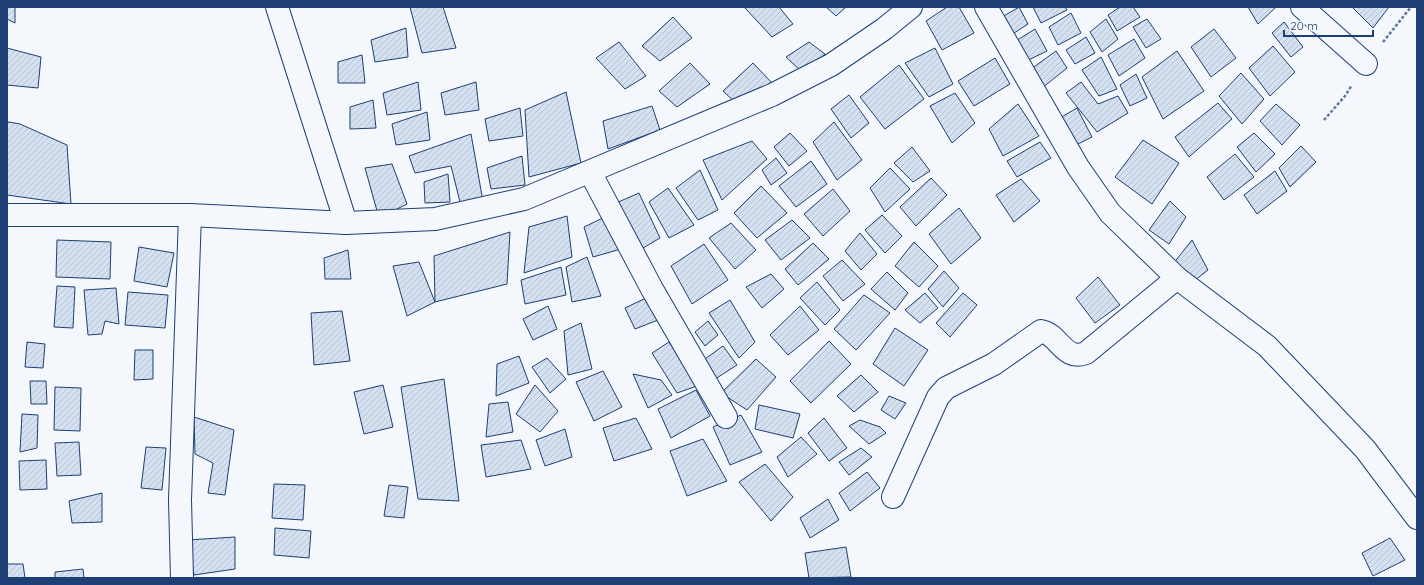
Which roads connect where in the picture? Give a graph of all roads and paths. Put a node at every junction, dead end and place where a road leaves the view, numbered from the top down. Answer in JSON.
{"nodes":[{"id":1,"x":277,"y":7,"type":"edge"},
{"id":2,"x":911,"y":7,"type":"edge"},
{"id":3,"x":986,"y":7,"type":"edge"},
{"id":4,"x":1302,"y":7,"type":"edge"},
{"id":5,"x":1366,"y":64,"type":"dead end"},
{"id":6,"x":590,"y":172,"type":"junction"},
{"id":7,"x":190,"y":215,"type":"junction"},
{"id":8,"x":7,"y":216,"type":"edge"},
{"id":9,"x":346,"y":223,"type":"junction"},
{"id":10,"x":1177,"y":278,"type":"junction"},
{"id":11,"x":726,"y":417,"type":"dead end"},
{"id":12,"x":893,"y":497,"type":"dead end"},
{"id":13,"x":1417,"y":518,"type":"edge"},
{"id":14,"x":182,"y":578,"type":"edge"}],
"edges":[{"from":1,"to":9,"type":"street"},
{"from":2,"to":6,"type":"street"},
{"from":3,"to":10,"type":"street"},
{"from":4,"to":5,"type":"street"},
{"from":6,"to":9,"type":"street"},
{"from":6,"to":11,"type":"street"},
{"from":7,"to":8,"type":"street"},
{"from":7,"to":9,"type":"street"},
{"from":7,"to":14,"type":"street"},
{"from":10,"to":12,"type":"street"},
{"from":10,"to":13,"type":"street"}]}
